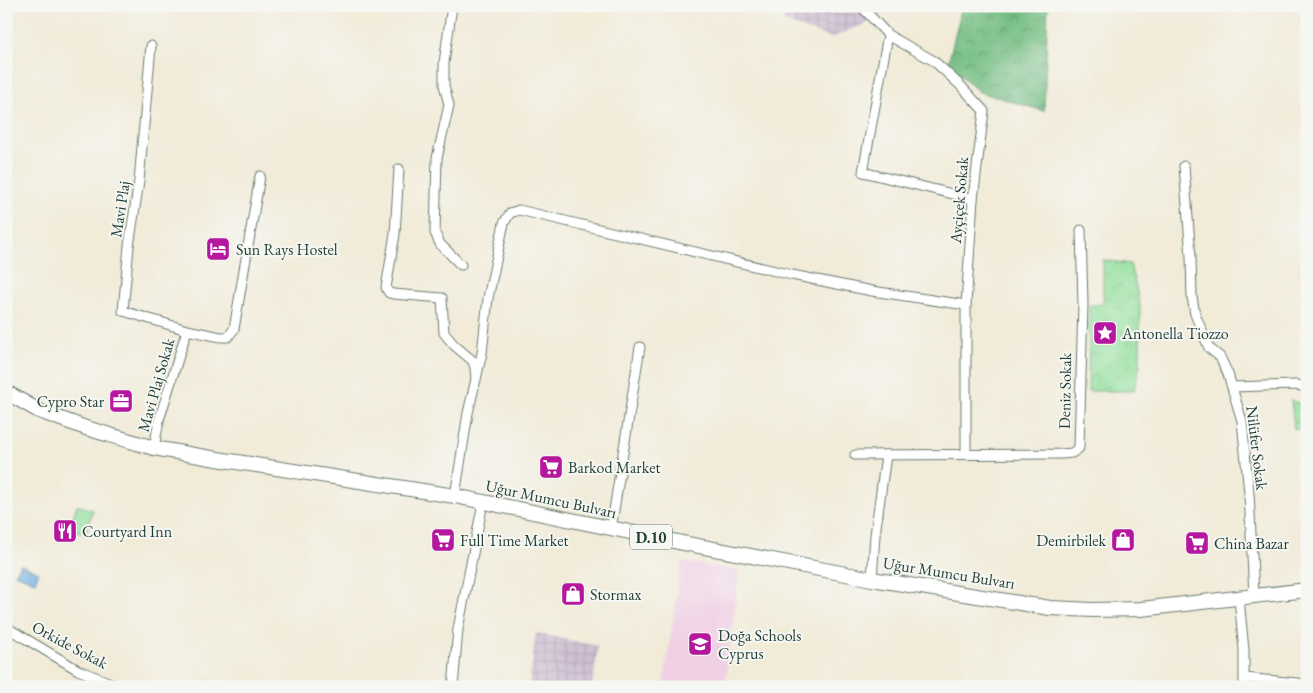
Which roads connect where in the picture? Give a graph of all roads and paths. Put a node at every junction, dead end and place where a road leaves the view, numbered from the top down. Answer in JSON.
{"nodes":[{"id":1,"x":451,"y":6,"type":"edge"},
{"id":2,"x":861,"y":6,"type":"edge"},
{"id":3,"x":888,"y":35,"type":"junction"},
{"id":4,"x":152,"y":46,"type":"dead end"},
{"id":5,"x":1184,"y":166,"type":"dead end"},
{"id":6,"x":399,"y":169,"type":"dead end"},
{"id":7,"x":260,"y":176,"type":"dead end"},
{"id":8,"x":973,"y":198,"type":"junction"},
{"id":9,"x":1081,"y":230,"type":"dead end"},
{"id":10,"x":461,"y":265,"type":"dead end"},
{"id":11,"x":966,"y":305,"type":"junction"},
{"id":12,"x":187,"y":330,"type":"junction"},
{"id":13,"x":640,"y":346,"type":"dead end"},
{"id":14,"x":476,"y":379,"type":"junction"},
{"id":15,"x":1232,"y":387,"type":"junction"},
{"id":16,"x":1307,"y":387,"type":"edge"},
{"id":17,"x":6,"y":392,"type":"edge"},
{"id":18,"x":154,"y":448,"type":"junction"},
{"id":19,"x":966,"y":454,"type":"junction"},
{"id":20,"x":855,"y":455,"type":"dead end"},
{"id":21,"x":886,"y":456,"type":"junction"},
{"id":22,"x":455,"y":496,"type":"junction"},
{"id":23,"x":483,"y":503,"type":"junction"},
{"id":24,"x":611,"y":529,"type":"junction"},
{"id":25,"x":872,"y":579,"type":"junction"},
{"id":26,"x":1307,"y":590,"type":"edge"},
{"id":27,"x":1254,"y":596,"type":"junction"},
{"id":28,"x":1239,"y":599,"type":"junction"},
{"id":29,"x":6,"y":627,"type":"edge"},
{"id":30,"x":1244,"y":682,"type":"edge"},
{"id":31,"x":1307,"y":684,"type":"edge"},
{"id":32,"x":121,"y":687,"type":"edge"},
{"id":33,"x":453,"y":687,"type":"edge"}],
"edges":[{"from":1,"to":10,"type":"street"},
{"from":2,"to":3,"type":"street","name":"Ayçiçek Sokak"},
{"from":3,"to":8,"type":"street","name":"Ayçiçek Sokak"},
{"from":3,"to":8,"type":"street"},
{"from":4,"to":12,"type":"street","name":"Mavi Plaj"},
{"from":5,"to":15,"type":"street","name":"Nilüfer Sokak"},
{"from":6,"to":14,"type":"street"},
{"from":7,"to":12,"type":"street"},
{"from":8,"to":11,"type":"street","name":"Ayçiçek Sokak"},
{"from":9,"to":19,"type":"street","name":"Deniz Sokak"},
{"from":11,"to":14,"type":"street"},
{"from":11,"to":19,"type":"street","name":"Ayçiçek Sokak"},
{"from":12,"to":18,"type":"street","name":"Mavi Plaj Sokak"},
{"from":13,"to":24,"type":"street"},
{"from":14,"to":22,"type":"street"},
{"from":15,"to":16,"type":"street"},
{"from":15,"to":27,"type":"street","name":"Nilüfer Sokak"},
{"from":17,"to":18,"type":"main road","name":"Uğur Mumcu Bulvarı","number":"D.10"},
{"from":18,"to":22,"type":"main road","name":"Uğur Mumcu Bulvarı","number":"D.10"},
{"from":19,"to":21,"type":"street","name":"Deniz Sokak"},
{"from":20,"to":21,"type":"street","name":"Deniz Sokak"},
{"from":21,"to":25,"type":"street"},
{"from":22,"to":23,"type":"main road","name":"Uğur Mumcu Bulvarı","number":"D.10"},
{"from":23,"to":24,"type":"main road","name":"Uğur Mumcu Bulvarı","number":"D.10"},
{"from":23,"to":33,"type":"street"},
{"from":24,"to":25,"type":"main road","name":"Uğur Mumcu Bulvarı","number":"D.10"},
{"from":25,"to":28,"type":"main road","name":"Uğur Mumcu Bulvarı","number":"D.10"},
{"from":26,"to":27,"type":"main road","name":"Uğur Mumcu Bulvarı","number":"D.10"},
{"from":27,"to":28,"type":"main road","name":"Uğur Mumcu Bulvarı","number":"D.10"},
{"from":28,"to":30,"type":"street"},
{"from":29,"to":32,"type":"street","name":"Orkide Sokak"},
{"from":30,"to":31,"type":"street"}]}
